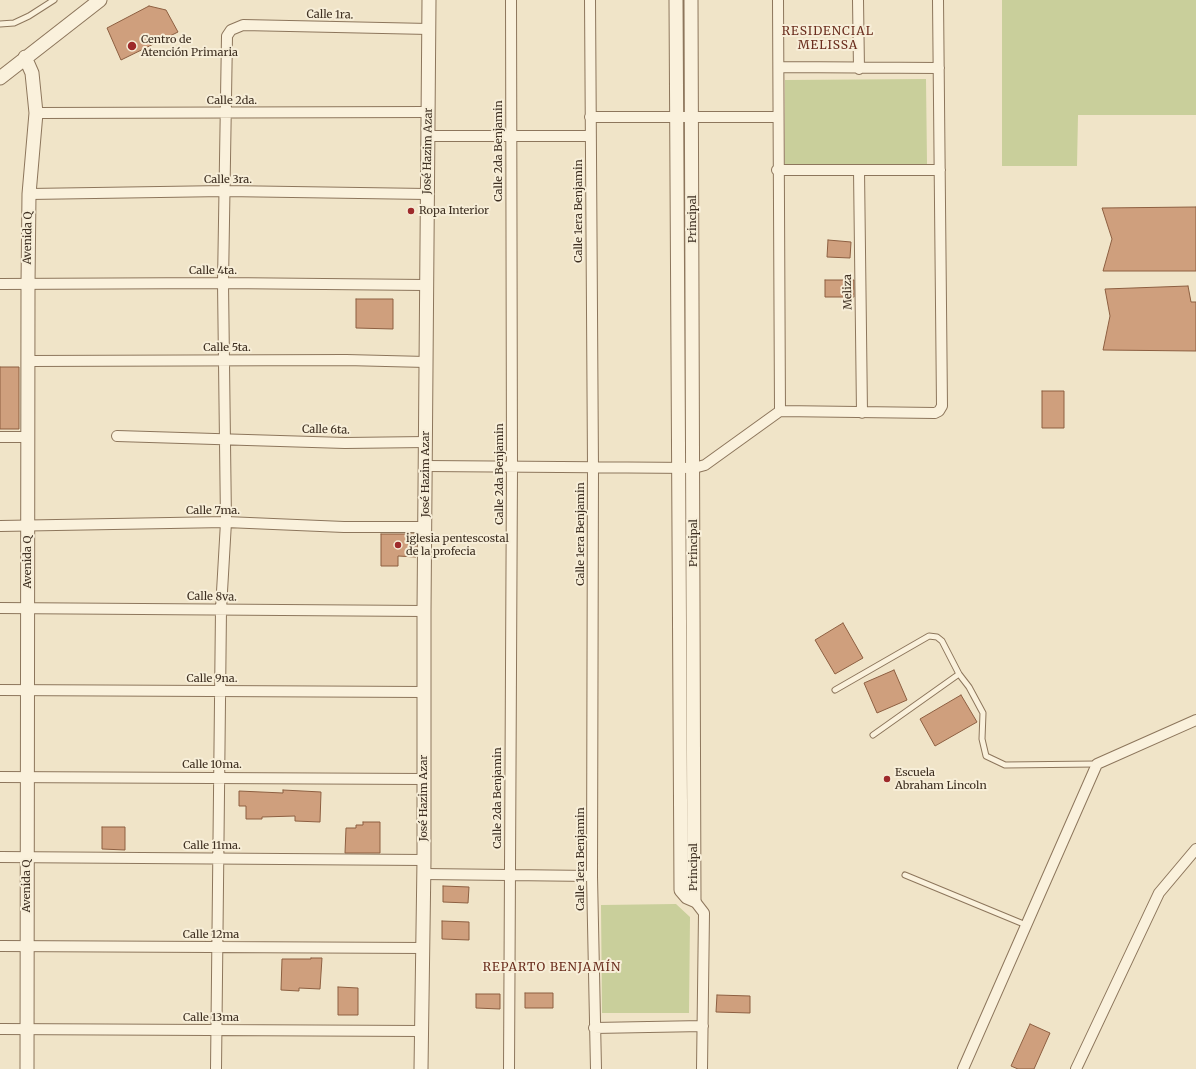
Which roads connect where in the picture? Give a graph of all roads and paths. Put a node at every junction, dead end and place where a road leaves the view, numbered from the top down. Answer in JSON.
{"nodes":[{"id":1,"x":54,"y":0,"type":"edge"},
{"id":2,"x":100,"y":0,"type":"edge"},
{"id":3,"x":429,"y":0,"type":"edge"},
{"id":4,"x":511,"y":0,"type":"edge"},
{"id":5,"x":590,"y":0,"type":"edge"},
{"id":6,"x":676,"y":0,"type":"edge"},
{"id":7,"x":691,"y":0,"type":"edge"},
{"id":8,"x":778,"y":0,"type":"edge"},
{"id":9,"x":858,"y":0,"type":"edge"},
{"id":10,"x":938,"y":0,"type":"edge"},
{"id":11,"x":0,"y":24,"type":"edge"},
{"id":12,"x":429,"y":29,"type":"junction"},
{"id":13,"x":25,"y":57,"type":"junction"},
{"id":14,"x":779,"y":67,"type":"junction"},
{"id":15,"x":939,"y":68,"type":"junction"},
{"id":16,"x":859,"y":69,"type":"junction"},
{"id":17,"x":0,"y":78,"type":"edge"},
{"id":18,"x":429,"y":112,"type":"junction"},
{"id":19,"x":36,"y":113,"type":"junction"},
{"id":20,"x":226,"y":113,"type":"junction"},
{"id":21,"x":676,"y":117,"type":"junction"},
{"id":22,"x":693,"y":117,"type":"junction"},
{"id":23,"x":778,"y":117,"type":"junction"},
{"id":24,"x":590,"y":118,"type":"junction"},
{"id":25,"x":427,"y":136,"type":"junction"},
{"id":26,"x":511,"y":136,"type":"junction"},
{"id":27,"x":590,"y":136,"type":"junction"},
{"id":28,"x":777,"y":170,"type":"junction"},
{"id":29,"x":859,"y":170,"type":"junction"},
{"id":30,"x":940,"y":170,"type":"junction"},
{"id":31,"x":225,"y":191,"type":"junction"},
{"id":32,"x":29,"y":194,"type":"junction"},
{"id":33,"x":427,"y":194,"type":"junction"},
{"id":34,"x":223,"y":283,"type":"junction"},
{"id":35,"x":0,"y":284,"type":"edge"},
{"id":36,"x":28,"y":284,"type":"junction"},
{"id":37,"x":425,"y":285,"type":"junction"},
{"id":38,"x":224,"y":360,"type":"junction"},
{"id":39,"x":28,"y":361,"type":"junction"},
{"id":40,"x":426,"y":362,"type":"junction"},
{"id":41,"x":780,"y":411,"type":"junction"},
{"id":42,"x":862,"y":413,"type":"junction"},
{"id":43,"x":117,"y":436,"type":"dead end"},
{"id":44,"x":0,"y":437,"type":"edge"},
{"id":45,"x":28,"y":438,"type":"junction"},
{"id":46,"x":225,"y":439,"type":"junction"},
{"id":47,"x":426,"y":442,"type":"junction"},
{"id":48,"x":426,"y":466,"type":"junction"},
{"id":49,"x":512,"y":467,"type":"junction"},
{"id":50,"x":593,"y":467,"type":"junction"},
{"id":51,"x":678,"y":468,"type":"junction"},
{"id":52,"x":694,"y":468,"type":"junction"},
{"id":53,"x":226,"y":522,"type":"junction"},
{"id":54,"x":0,"y":526,"type":"edge"},
{"id":55,"x":28,"y":526,"type":"junction"},
{"id":56,"x":425,"y":527,"type":"junction"},
{"id":57,"x":0,"y":608,"type":"edge"},
{"id":58,"x":28,"y":609,"type":"junction"},
{"id":59,"x":221,"y":609,"type":"junction"},
{"id":60,"x":424,"y":611,"type":"junction"},
{"id":61,"x":959,"y":674,"type":"junction"},
{"id":62,"x":0,"y":690,"type":"edge"},
{"id":63,"x":220,"y":690,"type":"junction"},
{"id":64,"x":834,"y":690,"type":"dead end"},
{"id":65,"x":28,"y":691,"type":"junction"},
{"id":66,"x":424,"y":692,"type":"junction"},
{"id":67,"x":1196,"y":720,"type":"edge"},
{"id":68,"x":873,"y":735,"type":"dead end"},
{"id":69,"x":1098,"y":764,"type":"junction"},
{"id":70,"x":0,"y":777,"type":"edge"},
{"id":71,"x":27,"y":777,"type":"junction"},
{"id":72,"x":219,"y":777,"type":"junction"},
{"id":73,"x":424,"y":779,"type":"junction"},
{"id":74,"x":1196,"y":848,"type":"edge"},
{"id":75,"x":0,"y":857,"type":"edge"},
{"id":76,"x":27,"y":858,"type":"junction"},
{"id":77,"x":219,"y":858,"type":"junction"},
{"id":78,"x":424,"y":860,"type":"junction"},
{"id":79,"x":424,"y":874,"type":"junction"},
{"id":80,"x":509,"y":875,"type":"junction"},
{"id":81,"x":905,"y":875,"type":"dead end"},
{"id":82,"x":592,"y":876,"type":"junction"},
{"id":83,"x":694,"y":900,"type":"junction"},
{"id":84,"x":1026,"y":926,"type":"junction"},
{"id":85,"x":0,"y":946,"type":"edge"},
{"id":86,"x":218,"y":946,"type":"junction"},
{"id":87,"x":27,"y":947,"type":"junction"},
{"id":88,"x":423,"y":948,"type":"junction"},
{"id":89,"x":703,"y":1026,"type":"junction"},
{"id":90,"x":594,"y":1028,"type":"junction"},
{"id":91,"x":0,"y":1029,"type":"edge"},
{"id":92,"x":27,"y":1029,"type":"junction"},
{"id":93,"x":216,"y":1029,"type":"junction"},
{"id":94,"x":421,"y":1031,"type":"junction"},
{"id":95,"x":27,"y":1069,"type":"edge"},
{"id":96,"x":216,"y":1069,"type":"edge"},
{"id":97,"x":421,"y":1069,"type":"edge"},
{"id":98,"x":509,"y":1069,"type":"edge"},
{"id":99,"x":596,"y":1069,"type":"edge"},
{"id":100,"x":702,"y":1069,"type":"edge"},
{"id":101,"x":963,"y":1069,"type":"edge"},
{"id":102,"x":1076,"y":1069,"type":"edge"}],
"edges":[{"from":1,"to":11,"type":"lane"},
{"from":2,"to":13,"type":"street"},
{"from":3,"to":12,"type":"street","name":"José Hazim Azar"},
{"from":4,"to":26,"type":"street","name":"Calle 2da Benjamin"},
{"from":5,"to":24,"type":"street","name":"Calle 1era Benjamin"},
{"from":6,"to":21,"type":"street","name":"Principal"},
{"from":7,"to":22,"type":"street","name":"Principal"},
{"from":8,"to":14,"type":"street"},
{"from":9,"to":16,"type":"street"},
{"from":10,"to":15,"type":"street"},
{"from":12,"to":18,"type":"street","name":"José Hazim Azar"},
{"from":12,"to":20,"type":"street","name":"Calle 1ra."},
{"from":13,"to":17,"type":"street"},
{"from":13,"to":19,"type":"street","name":"Avenida Q"},
{"from":14,"to":16,"type":"street"},
{"from":14,"to":23,"type":"street"},
{"from":15,"to":16,"type":"street"},
{"from":15,"to":30,"type":"street"},
{"from":18,"to":20,"type":"street","name":"Calle 2da."},
{"from":18,"to":25,"type":"street","name":"José Hazim Azar"},
{"from":19,"to":20,"type":"street","name":"Calle 2da."},
{"from":19,"to":32,"type":"street","name":"Avenida Q"},
{"from":20,"to":31,"type":"street"},
{"from":21,"to":22,"type":"street"},
{"from":21,"to":24,"type":"street"},
{"from":21,"to":51,"type":"street","name":"Principal"},
{"from":22,"to":23,"type":"street"},
{"from":22,"to":52,"type":"street","name":"Principal"},
{"from":23,"to":28,"type":"street"},
{"from":24,"to":27,"type":"street","name":"Calle 1era Benjamin"},
{"from":25,"to":26,"type":"street"},
{"from":25,"to":33,"type":"street","name":"José Hazim Azar"},
{"from":26,"to":27,"type":"street"},
{"from":26,"to":49,"type":"street","name":"Calle 2da Benjamin"},
{"from":27,"to":50,"type":"street","name":"Calle 1era Benjamin"},
{"from":28,"to":29,"type":"street"},
{"from":28,"to":41,"type":"street"},
{"from":29,"to":30,"type":"street"},
{"from":29,"to":42,"type":"street","name":"Meliza"},
{"from":30,"to":42,"type":"street"},
{"from":31,"to":32,"type":"street","name":"Calle 3ra."},
{"from":31,"to":33,"type":"street","name":"Calle 3ra."},
{"from":31,"to":34,"type":"street"},
{"from":32,"to":36,"type":"street","name":"Avenida Q"},
{"from":33,"to":37,"type":"street","name":"José Hazim Azar"},
{"from":34,"to":36,"type":"street","name":"Calle 4ta."},
{"from":34,"to":37,"type":"street","name":"Calle 4ta."},
{"from":34,"to":38,"type":"street"},
{"from":35,"to":36,"type":"street","name":"Calle 4ta."},
{"from":36,"to":39,"type":"street","name":"Avenida Q"},
{"from":37,"to":40,"type":"street","name":"José Hazim Azar"},
{"from":38,"to":39,"type":"street","name":"Calle 5ta."},
{"from":38,"to":40,"type":"street","name":"Calle 5ta."},
{"from":38,"to":46,"type":"street"},
{"from":39,"to":45,"type":"street","name":"Avenida Q"},
{"from":40,"to":47,"type":"street","name":"José Hazim Azar"},
{"from":41,"to":42,"type":"street"},
{"from":41,"to":52,"type":"street"},
{"from":43,"to":46,"type":"street","name":"Calle 6ta."},
{"from":44,"to":45,"type":"street"},
{"from":45,"to":55,"type":"street","name":"Avenida Q"},
{"from":46,"to":47,"type":"street","name":"Calle 6ta."},
{"from":46,"to":53,"type":"street"},
{"from":47,"to":48,"type":"street","name":"José Hazim Azar"},
{"from":48,"to":49,"type":"street"},
{"from":48,"to":56,"type":"street","name":"José Hazim Azar"},
{"from":49,"to":50,"type":"street"},
{"from":49,"to":80,"type":"street","name":"Calle 2da Benjamin"},
{"from":50,"to":51,"type":"street"},
{"from":50,"to":82,"type":"street","name":"Calle 1era Benjamin"},
{"from":51,"to":52,"type":"street"},
{"from":51,"to":83,"type":"street","name":"Principal"},
{"from":52,"to":83,"type":"street","name":"Principal"},
{"from":53,"to":55,"type":"street","name":"Calle 7ma."},
{"from":53,"to":56,"type":"street","name":"Calle 7ma."},
{"from":53,"to":59,"type":"street"},
{"from":54,"to":55,"type":"street","name":"Calle 7ma."},
{"from":55,"to":58,"type":"street","name":"Avenida Q"},
{"from":56,"to":60,"type":"street","name":"José Hazim Azar"},
{"from":57,"to":58,"type":"street","name":"Calle 8va."},
{"from":58,"to":59,"type":"street","name":"Calle 8va."},
{"from":58,"to":65,"type":"street","name":"Avenida Q"},
{"from":59,"to":60,"type":"street","name":"Calle 8va."},
{"from":59,"to":63,"type":"street"},
{"from":60,"to":66,"type":"street","name":"José Hazim Azar"},
{"from":61,"to":64,"type":"lane"},
{"from":61,"to":68,"type":"lane"},
{"from":61,"to":69,"type":"lane"},
{"from":62,"to":65,"type":"street","name":"Calle 9na."},
{"from":63,"to":65,"type":"street","name":"Calle 9na."},
{"from":63,"to":66,"type":"street","name":"Calle 9na."},
{"from":63,"to":72,"type":"street"},
{"from":65,"to":71,"type":"street","name":"Avenida Q"},
{"from":66,"to":73,"type":"street","name":"José Hazim Azar"},
{"from":67,"to":69,"type":"street"},
{"from":69,"to":84,"type":"street"},
{"from":70,"to":71,"type":"street","name":"Calle 10ma."},
{"from":71,"to":72,"type":"street","name":"Calle 10ma."},
{"from":71,"to":76,"type":"street","name":"Avenida Q"},
{"from":72,"to":73,"type":"street","name":"Calle 10ma."},
{"from":72,"to":77,"type":"street"},
{"from":73,"to":78,"type":"street","name":"José Hazim Azar"},
{"from":74,"to":102,"type":"street"},
{"from":75,"to":76,"type":"street","name":"Calle 11ma."},
{"from":76,"to":77,"type":"street","name":"Calle 11ma."},
{"from":76,"to":87,"type":"street","name":"Avenida Q"},
{"from":77,"to":78,"type":"street","name":"Calle 11ma."},
{"from":77,"to":86,"type":"street"},
{"from":78,"to":79,"type":"street","name":"José Hazim Azar"},
{"from":79,"to":80,"type":"street"},
{"from":79,"to":88,"type":"street","name":"José Hazim Azar"},
{"from":80,"to":82,"type":"street"},
{"from":80,"to":98,"type":"street","name":"Calle 2da Benjamin"},
{"from":81,"to":84,"type":"lane"},
{"from":82,"to":90,"type":"street","name":"Calle 1era Benjamin"},
{"from":83,"to":89,"type":"street"},
{"from":84,"to":101,"type":"street"},
{"from":85,"to":87,"type":"street","name":"Calle 12ma"},
{"from":86,"to":87,"type":"street","name":"Calle 12ma"},
{"from":86,"to":88,"type":"street","name":"Calle 12ma"},
{"from":86,"to":93,"type":"street"},
{"from":87,"to":92,"type":"street","name":"Avenida Q"},
{"from":88,"to":94,"type":"street","name":"José Hazim Azar"},
{"from":89,"to":90,"type":"street"},
{"from":89,"to":100,"type":"street"},
{"from":90,"to":99,"type":"street","name":"Calle 1era Benjamin"},
{"from":91,"to":92,"type":"street","name":"Calle 13ma"},
{"from":92,"to":93,"type":"street","name":"Calle 13ma"},
{"from":92,"to":95,"type":"street","name":"Avenida Q"},
{"from":93,"to":94,"type":"street","name":"Calle 13ma"},
{"from":93,"to":96,"type":"street"},
{"from":94,"to":97,"type":"street","name":"José Hazim Azar"}]}
